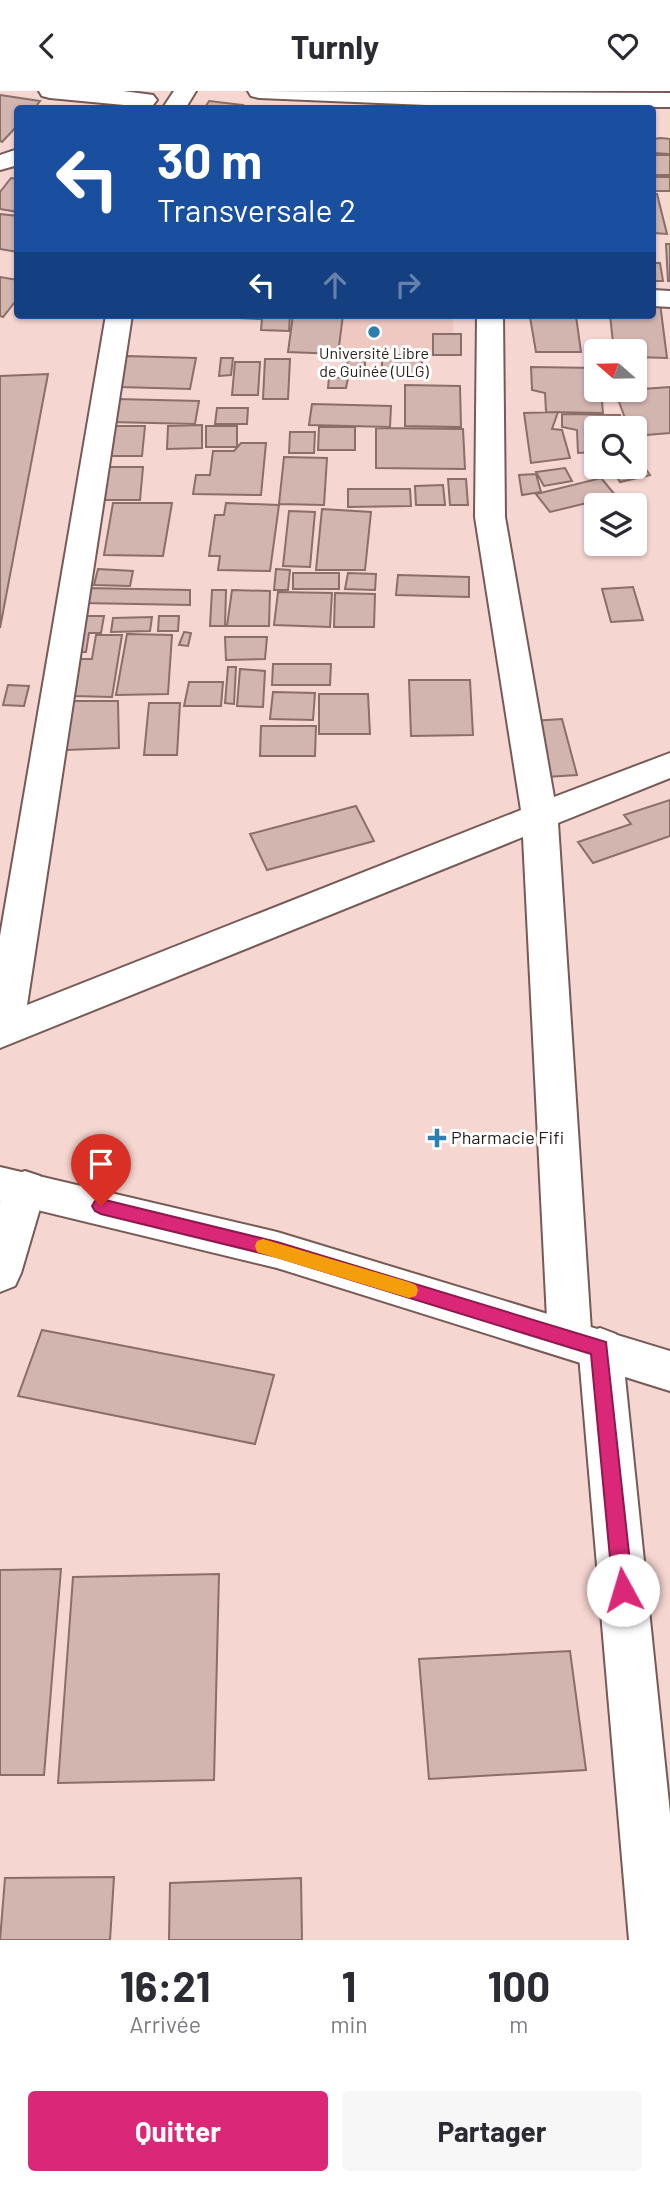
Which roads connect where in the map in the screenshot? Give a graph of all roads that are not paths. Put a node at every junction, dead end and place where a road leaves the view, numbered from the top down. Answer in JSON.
{"nodes":[{"id":1,"x":50,"y":91,"type":"edge"},
{"id":2,"x":259,"y":91,"type":"edge"},
{"id":3,"x":102,"y":93,"type":"edge"},
{"id":4,"x":658,"y":97,"type":"edge"},
{"id":5,"x":145,"y":100,"type":"edge"},
{"id":6,"x":474,"y":104,"type":"edge"},
{"id":7,"x":119,"y":319,"type":"edge"},
{"id":8,"x":490,"y":319,"type":"edge"},
{"id":9,"x":670,"y":765,"type":"edge"},
{"id":10,"x":540,"y":816,"type":"junction"},
{"id":11,"x":1,"y":1033,"type":"edge"},
{"id":12,"x":13,"y":1186,"type":"edge"},
{"id":13,"x":0,"y":1273,"type":"edge"},
{"id":14,"x":585,"y":1343,"type":"junction"},
{"id":15,"x":670,"y":1371,"type":"edge"},
{"id":16,"x":656,"y":1940,"type":"edge"}],
"edges":[{"from":1,"to":3,"type":"street"},
{"from":2,"to":6,"type":"street"},
{"from":3,"to":5,"type":"street"},
{"from":4,"to":6,"type":"street"},
{"from":7,"to":11,"type":"street"},
{"from":8,"to":10,"type":"street"},
{"from":9,"to":10,"type":"street"},
{"from":10,"to":11,"type":"street"},
{"from":10,"to":14,"type":"street"},
{"from":12,"to":13,"type":"street"},
{"from":12,"to":14,"type":"street"},
{"from":14,"to":15,"type":"street"},
{"from":14,"to":16,"type":"street"}]}
